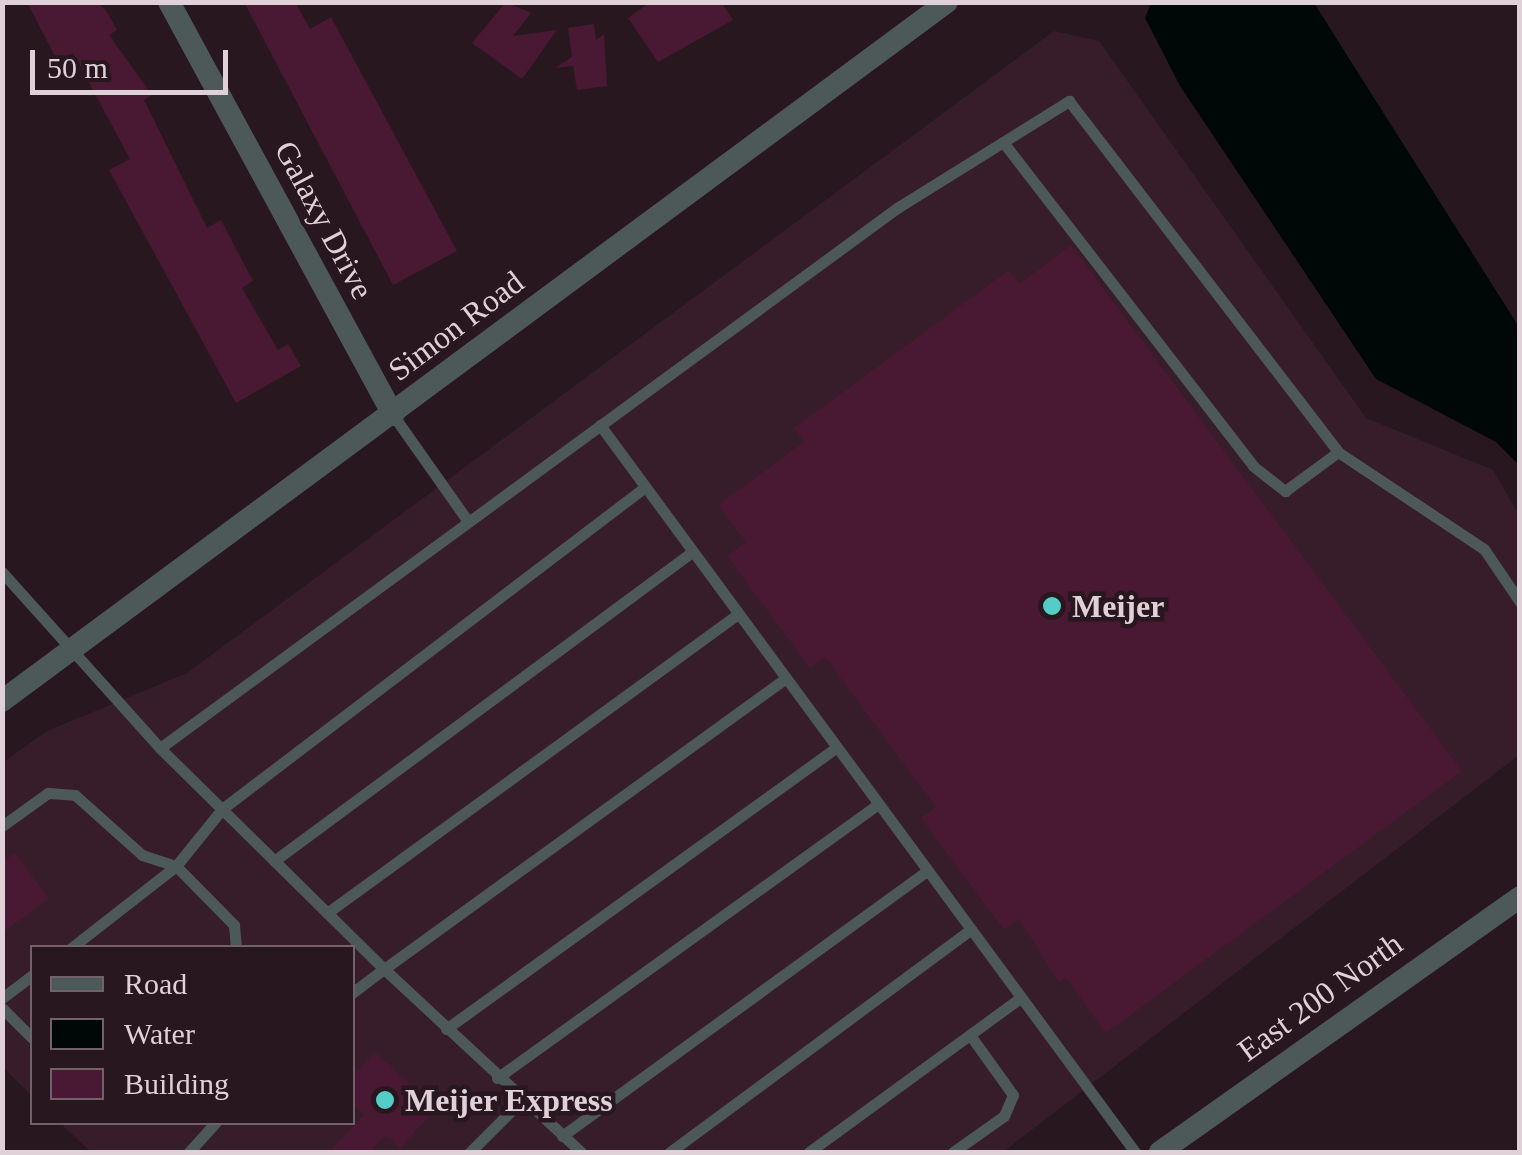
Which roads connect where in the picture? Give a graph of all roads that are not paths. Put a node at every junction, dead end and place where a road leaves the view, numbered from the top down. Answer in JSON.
{"nodes":[{"id":1,"x":169,"y":2,"type":"edge"},
{"id":2,"x":948,"y":2,"type":"edge"},
{"id":3,"x":1003,"y":142,"type":"junction"},
{"id":4,"x":393,"y":415,"type":"junction"},
{"id":5,"x":600,"y":425,"type":"junction"},
{"id":6,"x":1338,"y":452,"type":"junction"},
{"id":7,"x":645,"y":487,"type":"junction"},
{"id":8,"x":467,"y":520,"type":"junction"},
{"id":9,"x":692,"y":552,"type":"junction"},
{"id":10,"x":2,"y":572,"type":"edge"},
{"id":11,"x":1520,"y":602,"type":"edge"},
{"id":12,"x":738,"y":614,"type":"junction"},
{"id":13,"x":69,"y":649,"type":"junction"},
{"id":14,"x":785,"y":679,"type":"junction"},
{"id":15,"x":2,"y":701,"type":"edge"},
{"id":16,"x":160,"y":748,"type":"junction"},
{"id":17,"x":836,"y":748,"type":"junction"},
{"id":18,"x":876,"y":804,"type":"junction"},
{"id":19,"x":222,"y":809,"type":"junction"},
{"id":20,"x":2,"y":826,"type":"edge"},
{"id":21,"x":274,"y":861,"type":"junction"},
{"id":22,"x":176,"y":866,"type":"junction"},
{"id":23,"x":926,"y":872,"type":"junction"},
{"id":24,"x":1520,"y":897,"type":"edge"},
{"id":25,"x":327,"y":913,"type":"junction"},
{"id":26,"x":969,"y":932,"type":"junction"},
{"id":27,"x":76,"y":945,"type":"edge"},
{"id":28,"x":236,"y":945,"type":"edge"},
{"id":29,"x":384,"y":969,"type":"junction"},
{"id":30,"x":30,"y":977,"type":"edge"},
{"id":31,"x":355,"y":991,"type":"edge"},
{"id":32,"x":2,"y":998,"type":"edge"},
{"id":33,"x":1019,"y":999,"type":"junction"},
{"id":34,"x":2,"y":1008,"type":"edge"},
{"id":35,"x":446,"y":1029,"type":"junction"},
{"id":36,"x":970,"y":1034,"type":"junction"},
{"id":37,"x":30,"y":1036,"type":"edge"},
{"id":38,"x":497,"y":1078,"type":"junction"},
{"id":39,"x":521,"y":1101,"type":"junction"},
{"id":40,"x":213,"y":1125,"type":"edge"},
{"id":41,"x":562,"y":1136,"type":"junction"},
{"id":42,"x":190,"y":1152,"type":"edge"},
{"id":43,"x":470,"y":1152,"type":"edge"},
{"id":44,"x":581,"y":1152,"type":"edge"},
{"id":45,"x":670,"y":1152,"type":"edge"},
{"id":46,"x":809,"y":1152,"type":"edge"},
{"id":47,"x":953,"y":1152,"type":"edge"},
{"id":48,"x":1135,"y":1152,"type":"edge"},
{"id":49,"x":1160,"y":1152,"type":"edge"}],
"edges":[{"from":1,"to":4,"type":"street","name":"Galaxy Drive"},
{"from":2,"to":4,"type":"street","name":"Simon Road"},
{"from":3,"to":5,"type":"lane"},
{"from":3,"to":6,"type":"lane"},
{"from":3,"to":6,"type":"lane"},
{"from":4,"to":8,"type":"lane"},
{"from":4,"to":13,"type":"street","name":"Simon Road"},
{"from":5,"to":7,"type":"lane"},
{"from":5,"to":8,"type":"lane"},
{"from":6,"to":11,"type":"lane"},
{"from":7,"to":9,"type":"lane"},
{"from":7,"to":19,"type":"lane"},
{"from":8,"to":16,"type":"lane"},
{"from":9,"to":12,"type":"lane"},
{"from":9,"to":21,"type":"lane"},
{"from":10,"to":13,"type":"lane"},
{"from":12,"to":14,"type":"lane"},
{"from":12,"to":25,"type":"lane"},
{"from":13,"to":15,"type":"street","name":"Simon Road"},
{"from":13,"to":16,"type":"lane"},
{"from":14,"to":17,"type":"lane"},
{"from":14,"to":29,"type":"lane"},
{"from":16,"to":19,"type":"lane"},
{"from":17,"to":18,"type":"lane"},
{"from":17,"to":35,"type":"lane"},
{"from":18,"to":23,"type":"lane"},
{"from":18,"to":38,"type":"lane"},
{"from":19,"to":21,"type":"lane"},
{"from":19,"to":22,"type":"lane"},
{"from":20,"to":22,"type":"lane"},
{"from":21,"to":25,"type":"lane"},
{"from":22,"to":27,"type":"lane"},
{"from":22,"to":28,"type":"lane"},
{"from":23,"to":26,"type":"lane"},
{"from":23,"to":41,"type":"lane"},
{"from":24,"to":49,"type":"street","name":"East 200 North"},
{"from":25,"to":29,"type":"lane"},
{"from":26,"to":33,"type":"lane"},
{"from":26,"to":45,"type":"lane"},
{"from":29,"to":31,"type":"lane"},
{"from":29,"to":35,"type":"lane"},
{"from":30,"to":32,"type":"lane"},
{"from":33,"to":36,"type":"lane"},
{"from":33,"to":48,"type":"lane"},
{"from":34,"to":37,"type":"lane"},
{"from":35,"to":38,"type":"lane"},
{"from":36,"to":46,"type":"lane"},
{"from":36,"to":47,"type":"lane"},
{"from":38,"to":39,"type":"lane"},
{"from":39,"to":41,"type":"lane"},
{"from":39,"to":43,"type":"lane"},
{"from":40,"to":42,"type":"lane"},
{"from":41,"to":44,"type":"lane"}]}
